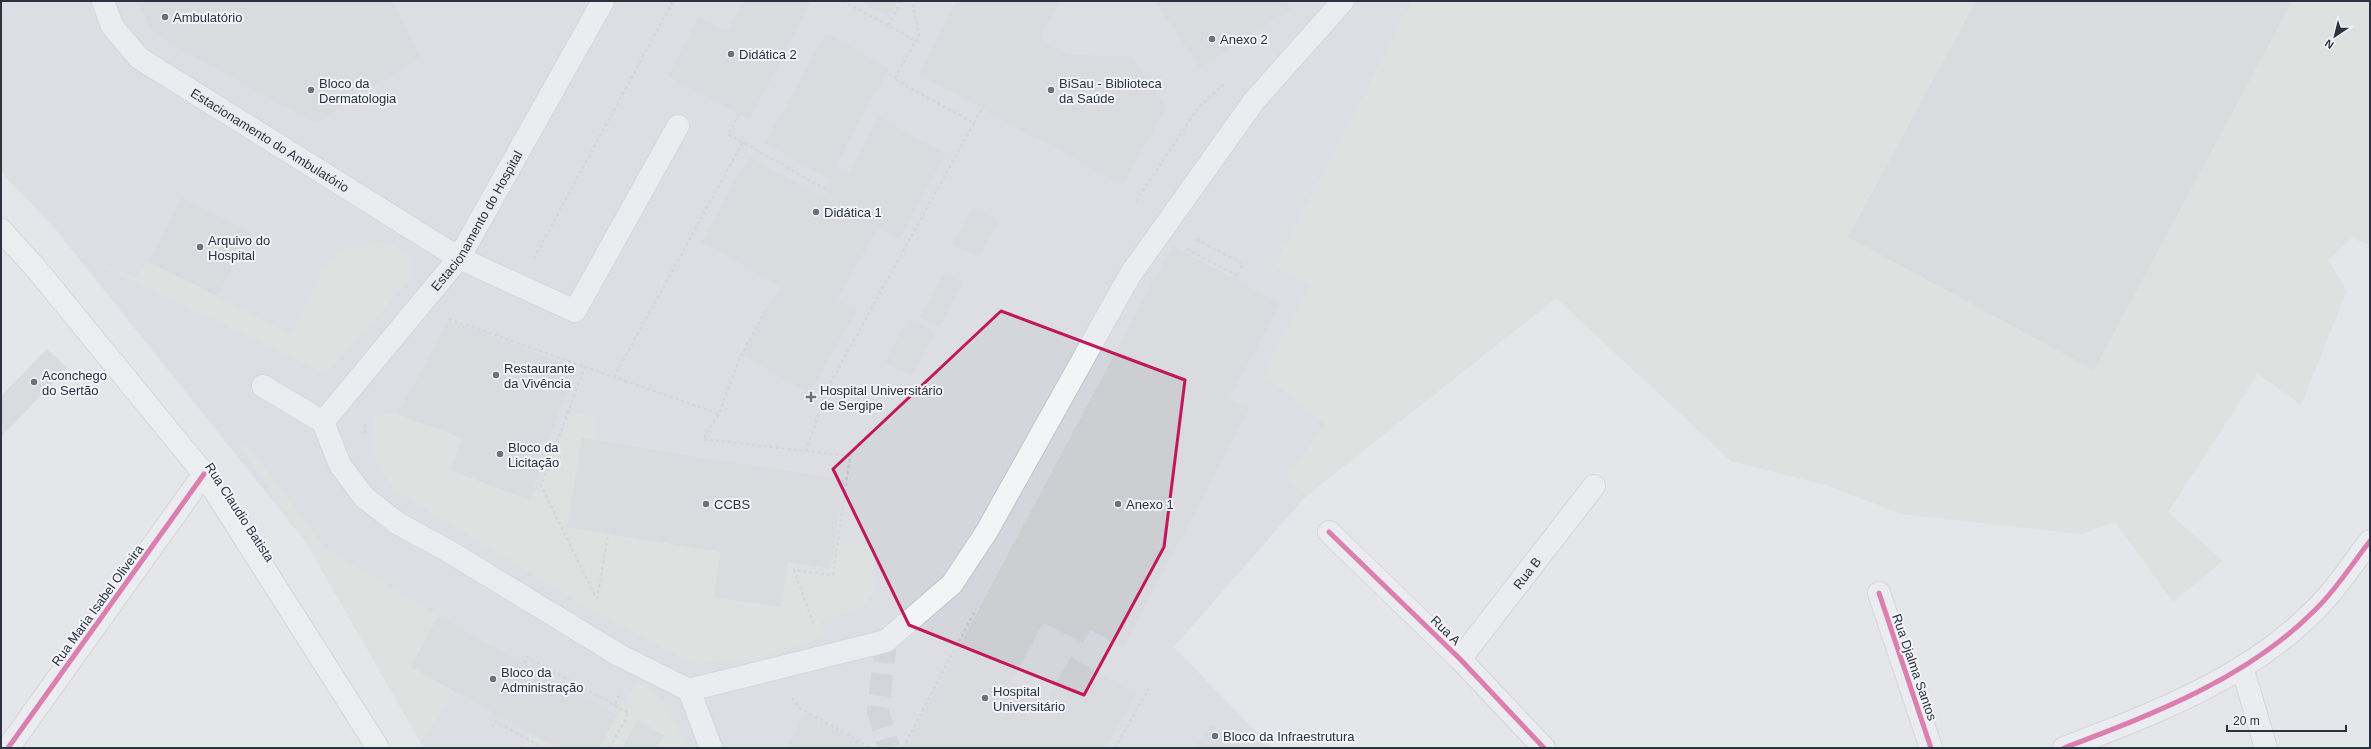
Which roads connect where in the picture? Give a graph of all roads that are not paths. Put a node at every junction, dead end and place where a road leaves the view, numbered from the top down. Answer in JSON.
{"nodes":[{"id":1,"x":103,"y":1,"type":"edge"},
{"id":2,"x":602,"y":1,"type":"edge"},
{"id":3,"x":1343,"y":1,"type":"edge"},
{"id":4,"x":678,"y":126,"type":"dead end"},
{"id":5,"x":1,"y":230,"type":"edge"},
{"id":6,"x":459,"y":258,"type":"junction"},
{"id":7,"x":263,"y":386,"type":"dead end"},
{"id":8,"x":323,"y":422,"type":"junction"},
{"id":9,"x":204,"y":474,"type":"junction"},
{"id":10,"x":1594,"y":486,"type":"dead end"},
{"id":11,"x":1329,"y":532,"type":"dead end"},
{"id":12,"x":2370,"y":541,"type":"edge"},
{"id":13,"x":1879,"y":593,"type":"dead end"},
{"id":14,"x":1460,"y":659,"type":"junction"},
{"id":15,"x":2242,"y":667,"type":"junction"},
{"id":16,"x":689,"y":690,"type":"junction"},
{"id":17,"x":8,"y":748,"type":"edge"},
{"id":18,"x":378,"y":748,"type":"edge"},
{"id":19,"x":711,"y":748,"type":"edge"},
{"id":20,"x":1544,"y":748,"type":"edge"},
{"id":21,"x":1931,"y":748,"type":"edge"},
{"id":22,"x":2064,"y":748,"type":"edge"},
{"id":23,"x":2266,"y":748,"type":"edge"}],
"edges":[{"from":1,"to":6,"type":"street","name":"Estacionamento do Ambulatório"},
{"from":2,"to":6,"type":"street","name":"Estacionamento do Hospital"},
{"from":3,"to":16,"type":"street"},
{"from":4,"to":6,"type":"street","name":"Estacionamento do Ambulatório"},
{"from":5,"to":9,"type":"main road","name":"Rua Claudio Batista"},
{"from":6,"to":8,"type":"street","name":"Estacionamento do Hospital"},
{"from":7,"to":8,"type":"street"},
{"from":8,"to":16,"type":"street"},
{"from":9,"to":17,"type":"street","name":"Rua Maria Isabel Oliveira"},
{"from":9,"to":18,"type":"main road","name":"Rua Claudio Batista"},
{"from":10,"to":14,"type":"street","name":"Rua B"},
{"from":11,"to":14,"type":"street","name":"Rua A"},
{"from":12,"to":15,"type":"street"},
{"from":13,"to":21,"type":"street","name":"Rua Djalma Santos"},
{"from":14,"to":20,"type":"street","name":"Rua A"},
{"from":15,"to":22,"type":"street"},
{"from":15,"to":23,"type":"street"},
{"from":16,"to":19,"type":"street"}]}
